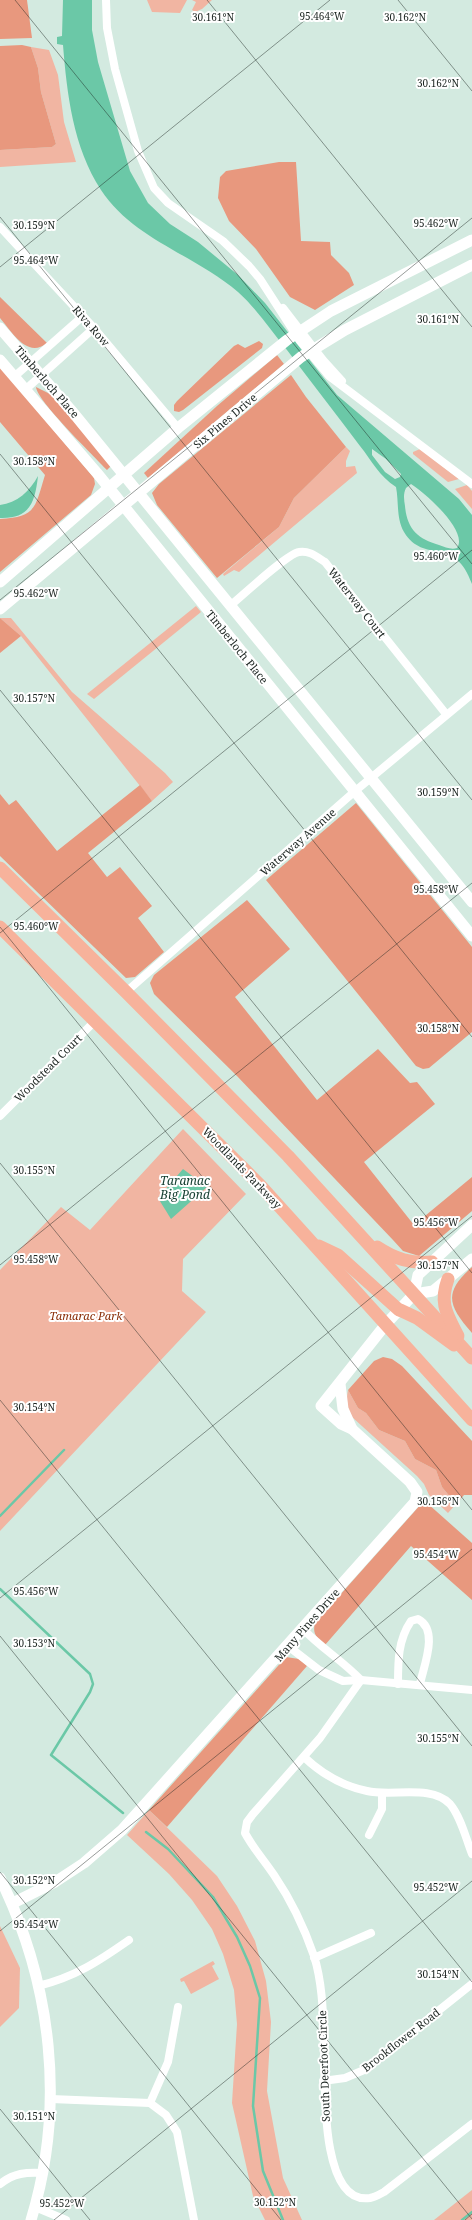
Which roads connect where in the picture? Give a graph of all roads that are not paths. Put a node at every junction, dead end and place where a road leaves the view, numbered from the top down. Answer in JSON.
{"nodes":[{"id":1,"x":106,"y":0,"type":"edge"},
{"id":2,"x":0,"y":227,"type":"edge"},
{"id":3,"x":471,"y":242,"type":"edge"},
{"id":4,"x":472,"y":265,"type":"edge"},
{"id":5,"x":83,"y":316,"type":"junction"},
{"id":6,"x":94,"y":328,"type":"junction"},
{"id":7,"x":2,"y":334,"type":"edge"},
{"id":8,"x":0,"y":360,"type":"edge"},
{"id":9,"x":31,"y":363,"type":"junction"},
{"id":10,"x":41,"y":375,"type":"junction"},
{"id":11,"x":15,"y":376,"type":"junction"},
{"id":12,"x":26,"y":389,"type":"junction"},
{"id":13,"x":178,"y":428,"type":"junction"},
{"id":14,"x":124,"y":476,"type":"junction"},
{"id":15,"x":472,"y":484,"type":"edge"},
{"id":16,"x":109,"y":488,"type":"junction"},
{"id":17,"x":139,"y":494,"type":"junction"},
{"id":18,"x":124,"y":506,"type":"junction"},
{"id":19,"x":0,"y":582,"type":"edge"},
{"id":20,"x":2,"y":604,"type":"edge"},
{"id":21,"x":231,"y":605,"type":"junction"},
{"id":22,"x":472,"y":694,"type":"edge"},
{"id":23,"x":446,"y":714,"type":"junction"},
{"id":24,"x":371,"y":779,"type":"junction"},
{"id":25,"x":354,"y":792,"type":"junction"},
{"id":26,"x":0,"y":868,"type":"edge"},
{"id":27,"x":472,"y":902,"type":"edge"},
{"id":28,"x":0,"y":927,"type":"edge"},
{"id":29,"x":472,"y":936,"type":"edge"},
{"id":30,"x":126,"y":992,"type":"junction"},
{"id":31,"x":95,"y":1021,"type":"junction"},
{"id":32,"x":0,"y":1116,"type":"edge"},
{"id":33,"x":472,"y":1225,"type":"edge"},
{"id":34,"x":363,"y":1238,"type":"junction"},
{"id":35,"x":314,"y":1244,"type":"junction"},
{"id":36,"x":472,"y":1259,"type":"edge"},
{"id":37,"x":432,"y":1262,"type":"junction"},
{"id":38,"x":448,"y":1279,"type":"junction"},
{"id":39,"x":414,"y":1294,"type":"junction"},
{"id":40,"x":400,"y":1310,"type":"junction"},
{"id":41,"x":386,"y":1324,"type":"junction"},
{"id":42,"x":470,"y":1356,"type":"edge"},
{"id":43,"x":340,"y":1384,"type":"junction"},
{"id":44,"x":472,"y":1420,"type":"edge"},
{"id":45,"x":352,"y":1429,"type":"junction"},
{"id":46,"x":303,"y":1629,"type":"junction"},
{"id":47,"x":288,"y":1646,"type":"junction"},
{"id":48,"x":361,"y":1680,"type":"junction"},
{"id":49,"x":398,"y":1684,"type":"junction"},
{"id":50,"x":420,"y":1684,"type":"junction"},
{"id":51,"x":472,"y":1690,"type":"edge"},
{"id":52,"x":304,"y":1757,"type":"junction"},
{"id":53,"x":382,"y":1793,"type":"junction"},
{"id":54,"x":369,"y":1835,"type":"dead end"},
{"id":55,"x":472,"y":1854,"type":"edge"},
{"id":56,"x":0,"y":1878,"type":"edge"},
{"id":57,"x":13,"y":1903,"type":"junction"},
{"id":58,"x":371,"y":1933,"type":"dead end"},
{"id":59,"x":130,"y":1940,"type":"dead end"},
{"id":60,"x":314,"y":1958,"type":"junction"},
{"id":61,"x":472,"y":1984,"type":"edge"},
{"id":62,"x":38,"y":1986,"type":"junction"},
{"id":63,"x":178,"y":2007,"type":"dead end"},
{"id":64,"x":323,"y":2081,"type":"junction"},
{"id":65,"x":51,"y":2099,"type":"junction"},
{"id":66,"x":150,"y":2103,"type":"junction"},
{"id":67,"x":472,"y":2124,"type":"edge"},
{"id":68,"x":43,"y":2173,"type":"junction"},
{"id":69,"x":0,"y":2184,"type":"edge"},
{"id":70,"x":35,"y":2207,"type":"junction"},
{"id":71,"x":31,"y":2220,"type":"edge"},
{"id":72,"x":66,"y":2220,"type":"edge"},
{"id":73,"x":194,"y":2220,"type":"edge"}],
"edges":[{"from":1,"to":15,"type":"street"},
{"from":2,"to":5,"type":"street","name":"Riva Row"},
{"from":3,"to":13,"type":"street"},
{"from":4,"to":17,"type":"street","name":"Six Pines Drive"},
{"from":5,"to":6,"type":"street","name":"Riva Row"},
{"from":5,"to":9,"type":"street"},
{"from":6,"to":10,"type":"street"},
{"from":6,"to":13,"type":"street","name":"Riva Row"},
{"from":7,"to":9,"type":"street","name":"Timberloch Place"},
{"from":8,"to":11,"type":"street","name":"Timberloch Place"},
{"from":9,"to":10,"type":"street","name":"Timberloch Place"},
{"from":9,"to":11,"type":"street"},
{"from":10,"to":12,"type":"street"},
{"from":10,"to":14,"type":"street","name":"Timberloch Place"},
{"from":11,"to":12,"type":"street","name":"Timberloch Place"},
{"from":12,"to":16,"type":"street","name":"Timberloch Place"},
{"from":13,"to":14,"type":"street"},
{"from":14,"to":16,"type":"street"},
{"from":14,"to":17,"type":"street","name":"Timberloch Place"},
{"from":16,"to":18,"type":"street","name":"Timberloch Place"},
{"from":16,"to":19,"type":"street"},
{"from":17,"to":18,"type":"street","name":"Six Pines Drive"},
{"from":17,"to":21,"type":"street","name":"Timberloch Place"},
{"from":18,"to":20,"type":"street","name":"Six Pines Drive"},
{"from":18,"to":25,"type":"street","name":"Timberloch Place"},
{"from":21,"to":23,"type":"street","name":"Waterway Court"},
{"from":21,"to":24,"type":"street","name":"Timberloch Place"},
{"from":22,"to":23,"type":"street","name":"Waterway Avenue"},
{"from":23,"to":24,"type":"street","name":"Waterway Avenue"},
{"from":24,"to":25,"type":"street","name":"Waterway Avenue"},
{"from":24,"to":27,"type":"street","name":"Timberloch Place"},
{"from":25,"to":29,"type":"street","name":"Timberloch Place"},
{"from":25,"to":30,"type":"street","name":"Waterway Avenue"},
{"from":26,"to":30,"type":"main road"},
{"from":28,"to":31,"type":"main road","name":"Woodlands Parkway"},
{"from":30,"to":34,"type":"main road"},
{"from":31,"to":32,"type":"street","name":"Woodstead Court"},
{"from":31,"to":35,"type":"main road","name":"Woodlands Parkway"},
{"from":33,"to":37,"type":"street"},
{"from":34,"to":37,"type":"main road"},
{"from":34,"to":39,"type":"main road"},
{"from":35,"to":40,"type":"main road"},
{"from":35,"to":41,"type":"main road","name":"Woodlands Parkway"},
{"from":36,"to":38,"type":"street"},
{"from":37,"to":39,"type":"street"},
{"from":38,"to":39,"type":"street"},
{"from":38,"to":42,"type":"main road"},
{"from":39,"to":40,"type":"street","name":"Many Pines Drive"},
{"from":39,"to":42,"type":"main road"},
{"from":40,"to":41,"type":"street","name":"Many Pines Drive"},
{"from":40,"to":42,"type":"main road"},
{"from":41,"to":43,"type":"street","name":"Many Pines Drive"},
{"from":41,"to":44,"type":"main road","name":"Woodlands Parkway"},
{"from":43,"to":45,"type":"street"},
{"from":43,"to":45,"type":"street","name":"Many Pines Drive"},
{"from":45,"to":46,"type":"street","name":"Many Pines Drive"},
{"from":46,"to":47,"type":"street","name":"Many Pines Drive"},
{"from":46,"to":48,"type":"street"},
{"from":47,"to":48,"type":"street"},
{"from":47,"to":57,"type":"street","name":"Many Pines Drive"},
{"from":48,"to":49,"type":"street"},
{"from":48,"to":52,"type":"street","name":"South Deerfoot Circle"},
{"from":49,"to":50,"type":"street"},
{"from":49,"to":50,"type":"street"},
{"from":50,"to":51,"type":"street"},
{"from":52,"to":53,"type":"street"},
{"from":52,"to":60,"type":"street","name":"South Deerfoot Circle"},
{"from":53,"to":54,"type":"street"},
{"from":53,"to":55,"type":"street"},
{"from":56,"to":57,"type":"street"},
{"from":57,"to":62,"type":"street"},
{"from":58,"to":60,"type":"street"},
{"from":59,"to":62,"type":"street"},
{"from":60,"to":64,"type":"street","name":"South Deerfoot Circle"},
{"from":61,"to":64,"type":"street","name":"Brookflower Road"},
{"from":62,"to":65,"type":"street"},
{"from":63,"to":66,"type":"street"},
{"from":64,"to":67,"type":"street","name":"South Deerfoot Circle"},
{"from":65,"to":66,"type":"street"},
{"from":65,"to":68,"type":"street"},
{"from":66,"to":73,"type":"street"},
{"from":68,"to":69,"type":"street"},
{"from":68,"to":70,"type":"street"},
{"from":70,"to":71,"type":"street"},
{"from":70,"to":72,"type":"street"}]}
